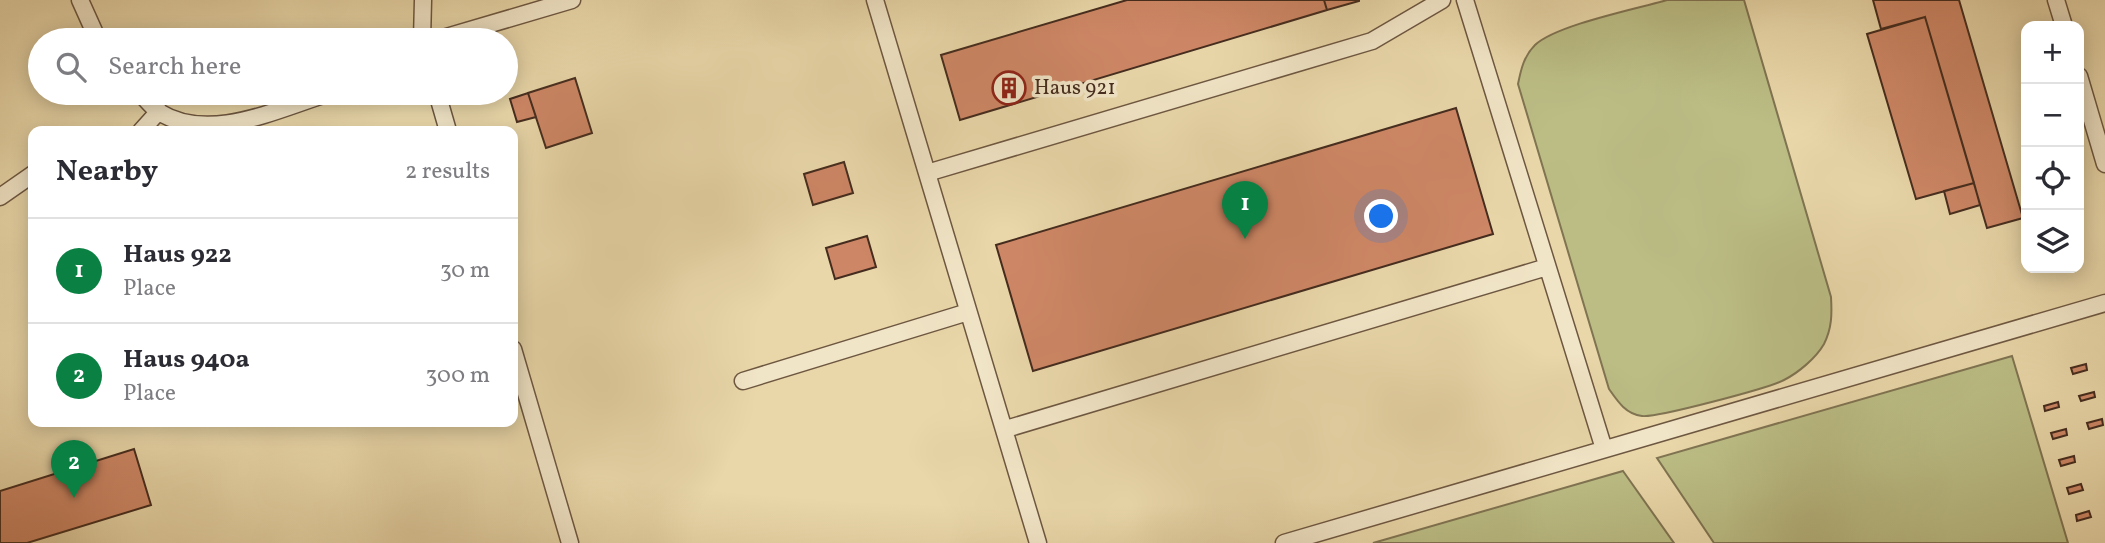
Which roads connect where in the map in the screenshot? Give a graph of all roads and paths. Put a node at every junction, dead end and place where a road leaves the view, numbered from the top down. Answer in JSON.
{"nodes":[{"id":1,"x":80,"y":0,"type":"edge"},
{"id":2,"x":423,"y":0,"type":"edge"},
{"id":3,"x":572,"y":0,"type":"edge"},
{"id":4,"x":874,"y":0,"type":"edge"},
{"id":5,"x":1442,"y":0,"type":"edge"},
{"id":6,"x":1465,"y":0,"type":"edge"},
{"id":7,"x":2056,"y":0,"type":"edge"},
{"id":8,"x":2062,"y":21,"type":"edge"},
{"id":9,"x":93,"y":28,"type":"edge"},
{"id":10,"x":422,"y":28,"type":"edge"},
{"id":11,"x":477,"y":28,"type":"edge"},
{"id":12,"x":2081,"y":84,"type":"edge"},
{"id":13,"x":153,"y":105,"type":"edge"},
{"id":14,"x":290,"y":105,"type":"edge"},
{"id":15,"x":440,"y":105,"type":"edge"},
{"id":16,"x":159,"y":111,"type":"junction"},
{"id":17,"x":146,"y":126,"type":"edge"},
{"id":18,"x":219,"y":126,"type":"edge"},
{"id":19,"x":219,"y":126,"type":"edge"},
{"id":20,"x":447,"y":126,"type":"edge"},
{"id":21,"x":2105,"y":164,"type":"edge"},
{"id":22,"x":927,"y":173,"type":"junction"},
{"id":23,"x":28,"y":177,"type":"edge"},
{"id":24,"x":0,"y":197,"type":"edge"},
{"id":25,"x":1547,"y":267,"type":"junction"},
{"id":26,"x":2105,"y":303,"type":"edge"},
{"id":27,"x":968,"y":312,"type":"junction"},
{"id":28,"x":518,"y":366,"type":"edge"},
{"id":29,"x":743,"y":381,"type":"dead end"},
{"id":30,"x":1006,"y":429,"type":"junction"},
{"id":31,"x":1604,"y":449,"type":"junction"},
{"id":32,"x":570,"y":543,"type":"edge"},
{"id":33,"x":1038,"y":543,"type":"edge"},
{"id":34,"x":1284,"y":543,"type":"edge"}],
"edges":[{"from":1,"to":9,"type":"lane"},
{"from":2,"to":10,"type":"lane"},
{"from":3,"to":11,"type":"lane"},
{"from":4,"to":22,"type":"lane"},
{"from":5,"to":22,"type":"lane"},
{"from":6,"to":25,"type":"lane"},
{"from":7,"to":8,"type":"lane"},
{"from":12,"to":21,"type":"lane"},
{"from":13,"to":16,"type":"lane"},
{"from":14,"to":18,"type":"lane"},
{"from":15,"to":20,"type":"lane"},
{"from":16,"to":17,"type":"lane"},
{"from":16,"to":19,"type":"lane"},
{"from":22,"to":27,"type":"lane"},
{"from":23,"to":24,"type":"lane"},
{"from":25,"to":30,"type":"lane"},
{"from":25,"to":31,"type":"lane"},
{"from":26,"to":31,"type":"lane"},
{"from":27,"to":29,"type":"lane"},
{"from":27,"to":30,"type":"lane"},
{"from":28,"to":32,"type":"lane"},
{"from":30,"to":33,"type":"lane"},
{"from":31,"to":34,"type":"lane"}]}
